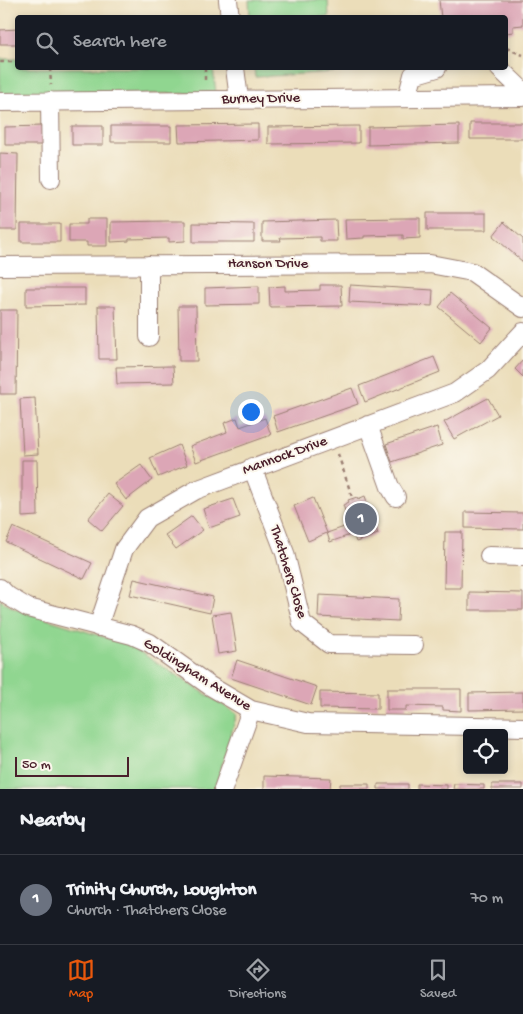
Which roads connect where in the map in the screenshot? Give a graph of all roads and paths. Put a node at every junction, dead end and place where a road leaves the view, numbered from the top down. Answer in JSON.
{"nodes":[{"id":1,"x":228,"y":0,"type":"edge"},
{"id":2,"x":230,"y":15,"type":"edge"},
{"id":3,"x":508,"y":49,"type":"edge"},
{"id":4,"x":523,"y":54,"type":"edge"},
{"id":5,"x":0,"y":62,"type":"edge"},
{"id":6,"x":15,"y":62,"type":"edge"},
{"id":7,"x":235,"y":70,"type":"edge"},
{"id":8,"x":424,"y":70,"type":"edge"},
{"id":9,"x":501,"y":70,"type":"edge"},
{"id":10,"x":523,"y":91,"type":"edge"},
{"id":11,"x":523,"y":97,"type":"edge"},
{"id":12,"x":407,"y":98,"type":"junction"},
{"id":13,"x":239,"y":99,"type":"junction"},
{"id":14,"x":50,"y":101,"type":"junction"},
{"id":15,"x":0,"y":102,"type":"edge"},
{"id":16,"x":51,"y":179,"type":"dead end"},
{"id":17,"x":149,"y":265,"type":"junction"},
{"id":18,"x":0,"y":266,"type":"edge"},
{"id":19,"x":523,"y":308,"type":"edge"},
{"id":20,"x":523,"y":332,"type":"edge"},
{"id":21,"x":149,"y":338,"type":"dead end"},
{"id":22,"x":368,"y":425,"type":"junction"},
{"id":23,"x":332,"y":438,"type":"junction"},
{"id":24,"x":252,"y":467,"type":"junction"},
{"id":25,"x":396,"y":497,"type":"dead end"},
{"id":26,"x":353,"y":500,"type":"dead end"},
{"id":27,"x":489,"y":556,"type":"dead end"},
{"id":28,"x":523,"y":557,"type":"edge"},
{"id":29,"x":0,"y":588,"type":"edge"},
{"id":30,"x":98,"y":627,"type":"junction"},
{"id":31,"x":414,"y":645,"type":"dead end"},
{"id":32,"x":251,"y":710,"type":"junction"},
{"id":33,"x":523,"y":727,"type":"edge"},
{"id":34,"x":223,"y":789,"type":"edge"}],
"edges":[{"from":1,"to":2,"type":"street"},
{"from":3,"to":4,"type":"path"},
{"from":5,"to":6,"type":"path"},
{"from":7,"to":13,"type":"street"},
{"from":8,"to":12,"type":"street"},
{"from":9,"to":10,"type":"street"},
{"from":11,"to":12,"type":"street","name":"Burney Drive"},
{"from":12,"to":13,"type":"street","name":"Burney Drive"},
{"from":13,"to":14,"type":"street","name":"Burney Drive"},
{"from":14,"to":15,"type":"street","name":"Burney Drive"},
{"from":14,"to":16,"type":"street"},
{"from":17,"to":18,"type":"street","name":"Hanson Drive"},
{"from":17,"to":19,"type":"street","name":"Hanson Drive"},
{"from":17,"to":21,"type":"street"},
{"from":20,"to":22,"type":"street","name":"Mannock Drive"},
{"from":22,"to":23,"type":"street","name":"Mannock Drive"},
{"from":22,"to":25,"type":"street"},
{"from":23,"to":24,"type":"street","name":"Mannock Drive"},
{"from":23,"to":26,"type":"path"},
{"from":24,"to":30,"type":"street","name":"Mannock Drive"},
{"from":24,"to":31,"type":"street","name":"Thatchers Close"},
{"from":27,"to":28,"type":"street"},
{"from":29,"to":30,"type":"street","name":"Goldingham Avenue"},
{"from":30,"to":32,"type":"street","name":"Goldingham Avenue"},
{"from":32,"to":33,"type":"street","name":"Goldingham Avenue"},
{"from":32,"to":34,"type":"street"}]}
